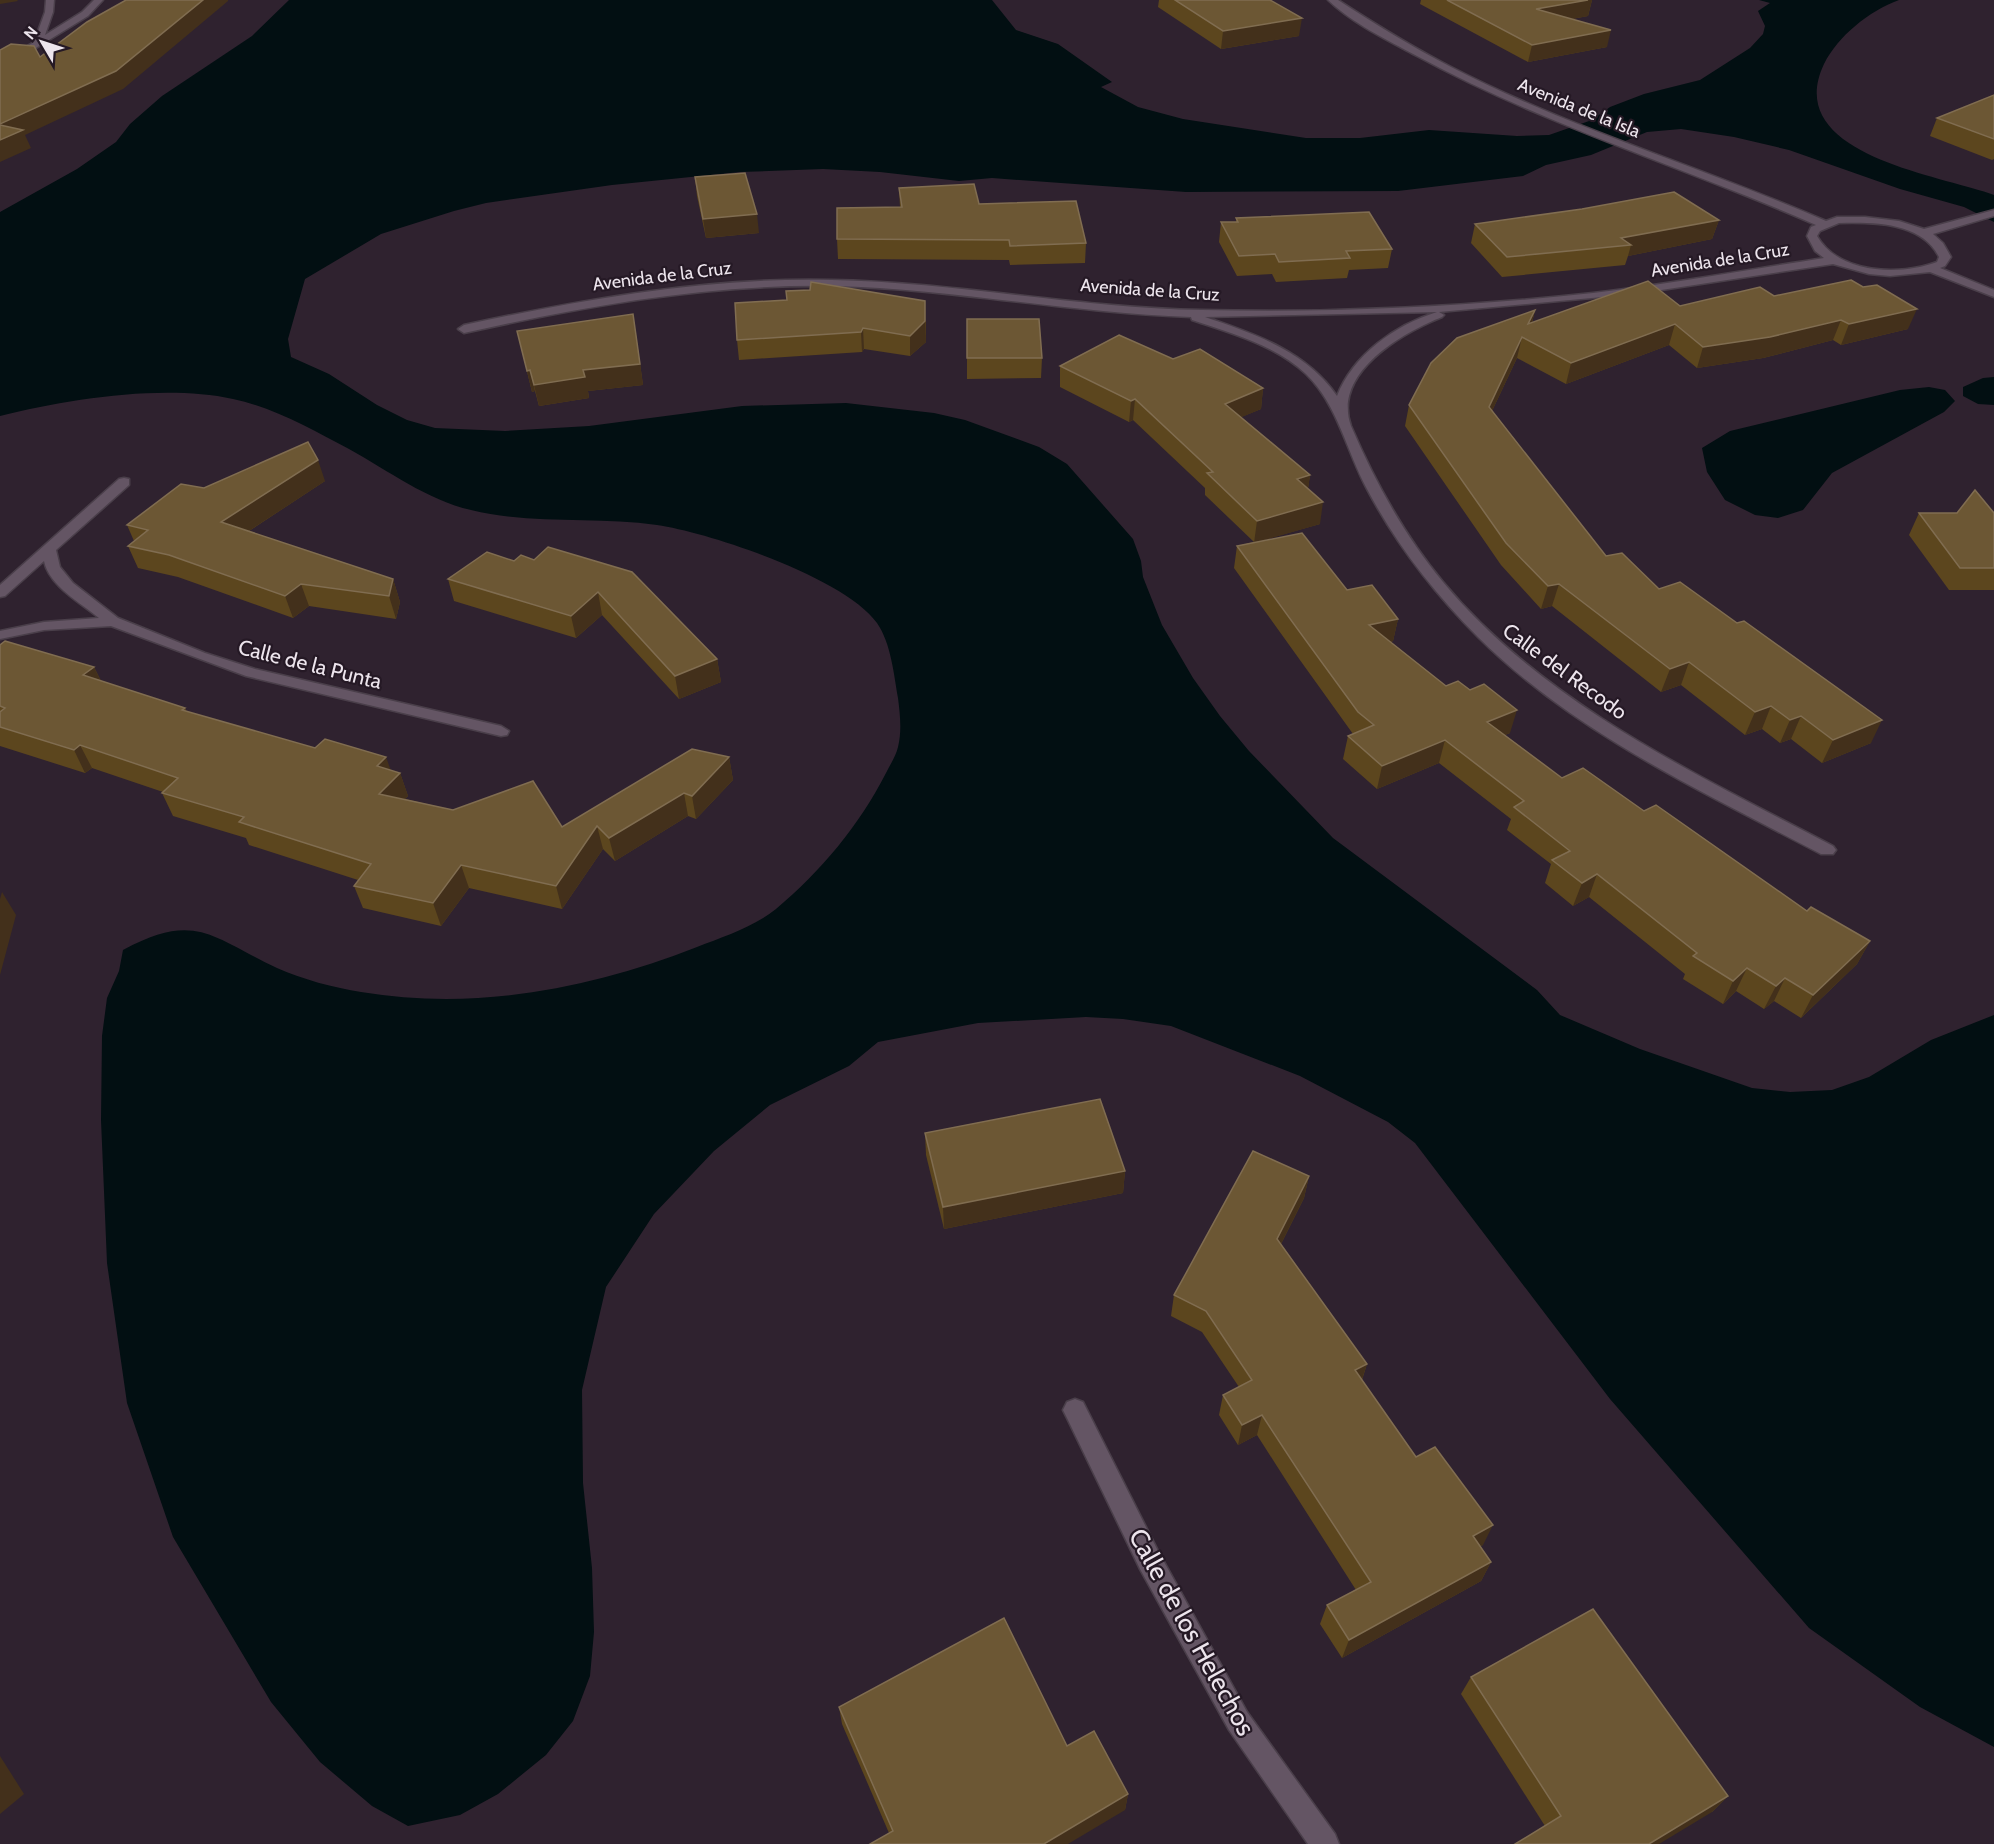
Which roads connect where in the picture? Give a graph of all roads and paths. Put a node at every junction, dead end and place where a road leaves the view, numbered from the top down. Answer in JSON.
{"nodes":[{"id":1,"x":50,"y":0,"type":"edge"},
{"id":2,"x":99,"y":0,"type":"edge"},
{"id":3,"x":1332,"y":0,"type":"edge"},
{"id":4,"x":37,"y":45,"type":"junction"},
{"id":5,"x":0,"y":67,"type":"edge"},
{"id":6,"x":1994,"y":213,"type":"edge"},
{"id":7,"x":1824,"y":224,"type":"junction"},
{"id":8,"x":1923,"y":233,"type":"junction"},
{"id":9,"x":1835,"y":260,"type":"junction"},
{"id":10,"x":1932,"y":269,"type":"junction"},
{"id":11,"x":1994,"y":294,"type":"edge"},
{"id":12,"x":1454,"y":309,"type":"junction"},
{"id":13,"x":1180,"y":313,"type":"junction"},
{"id":14,"x":464,"y":329,"type":"dead end"},
{"id":15,"x":1341,"y":413,"type":"junction"},
{"id":16,"x":124,"y":482,"type":"dead end"},
{"id":17,"x":49,"y":549,"type":"junction"},
{"id":18,"x":0,"y":593,"type":"edge"},
{"id":19,"x":113,"y":621,"type":"junction"},
{"id":20,"x":0,"y":634,"type":"edge"},
{"id":21,"x":501,"y":731,"type":"dead end"},
{"id":22,"x":1827,"y":850,"type":"dead end"},
{"id":23,"x":1075,"y":1410,"type":"dead end"},
{"id":24,"x":1325,"y":1844,"type":"edge"}],
"edges":[{"from":1,"to":4,"type":"street"},
{"from":2,"to":4,"type":"street"},
{"from":3,"to":7,"type":"street","name":"Avenida de la Isla"},
{"from":4,"to":5,"type":"street"},
{"from":6,"to":8,"type":"street"},
{"from":7,"to":8,"type":"street"},
{"from":7,"to":9,"type":"street"},
{"from":8,"to":10,"type":"street"},
{"from":9,"to":10,"type":"street"},
{"from":9,"to":12,"type":"street","name":"Avenida de la Cruz"},
{"from":10,"to":11,"type":"street"},
{"from":12,"to":13,"type":"street","name":"Avenida de la Cruz"},
{"from":12,"to":15,"type":"street"},
{"from":13,"to":14,"type":"street","name":"Avenida de la Cruz"},
{"from":13,"to":15,"type":"street","name":"Calle del Recodo"},
{"from":15,"to":22,"type":"street","name":"Calle del Recodo"},
{"from":16,"to":17,"type":"street"},
{"from":17,"to":18,"type":"street"},
{"from":17,"to":19,"type":"street","name":"Calle de la Punta"},
{"from":19,"to":20,"type":"street","name":"Calle de la Punta"},
{"from":19,"to":21,"type":"street","name":"Calle de la Punta"},
{"from":23,"to":24,"type":"street","name":"Calle de los Helechos"}]}
